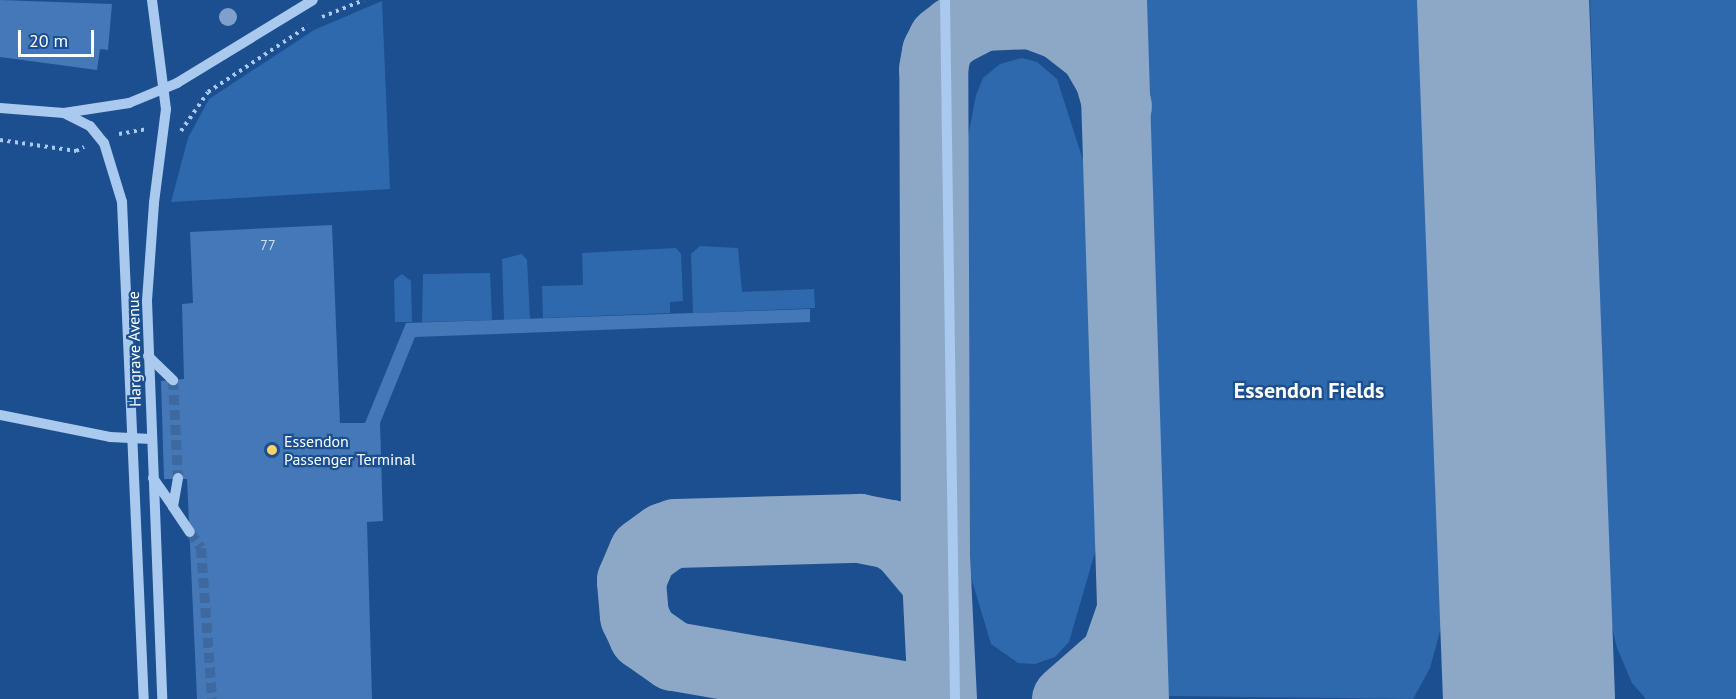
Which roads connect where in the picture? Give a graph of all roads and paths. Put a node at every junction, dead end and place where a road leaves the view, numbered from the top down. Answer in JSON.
{"nodes":[{"id":1,"x":152,"y":0,"type":"edge"},
{"id":2,"x":313,"y":0,"type":"edge"},
{"id":3,"x":945,"y":0,"type":"edge"},
{"id":4,"x":165,"y":88,"type":"junction"},
{"id":5,"x":0,"y":108,"type":"edge"},
{"id":6,"x":64,"y":113,"type":"junction"},
{"id":7,"x":148,"y":356,"type":"junction"},
{"id":8,"x":173,"y":380,"type":"tunnel mouth"},
{"id":9,"x":0,"y":415,"type":"edge"},
{"id":10,"x":134,"y":439,"type":"junction"},
{"id":11,"x":151,"y":439,"type":"junction"},
{"id":12,"x":152,"y":478,"type":"junction"},
{"id":13,"x":178,"y":478,"type":"tunnel mouth"},
{"id":14,"x":173,"y":507,"type":"junction"},
{"id":15,"x":190,"y":532,"type":"tunnel mouth"},
{"id":16,"x":144,"y":699,"type":"edge"},
{"id":17,"x":162,"y":699,"type":"edge"},
{"id":18,"x":955,"y":699,"type":"edge"}],
"edges":[{"from":1,"to":4,"type":"street","name":"Hargrave Avenue"},
{"from":2,"to":4,"type":"street"},
{"from":3,"to":18,"type":"street"},
{"from":4,"to":6,"type":"street"},
{"from":4,"to":7,"type":"street","name":"Hargrave Avenue"},
{"from":5,"to":6,"type":"street"},
{"from":6,"to":10,"type":"street","name":"Hargrave Avenue"},
{"from":7,"to":8,"type":"street"},
{"from":7,"to":11,"type":"street","name":"Hargrave Avenue"},
{"from":9,"to":10,"type":"street"},
{"from":10,"to":11,"type":"street"},
{"from":10,"to":16,"type":"street","name":"Hargrave Avenue"},
{"from":11,"to":12,"type":"street","name":"Hargrave Avenue"},
{"from":12,"to":14,"type":"street"},
{"from":12,"to":17,"type":"street","name":"Hargrave Avenue"},
{"from":13,"to":14,"type":"street"},
{"from":14,"to":15,"type":"street"}]}
